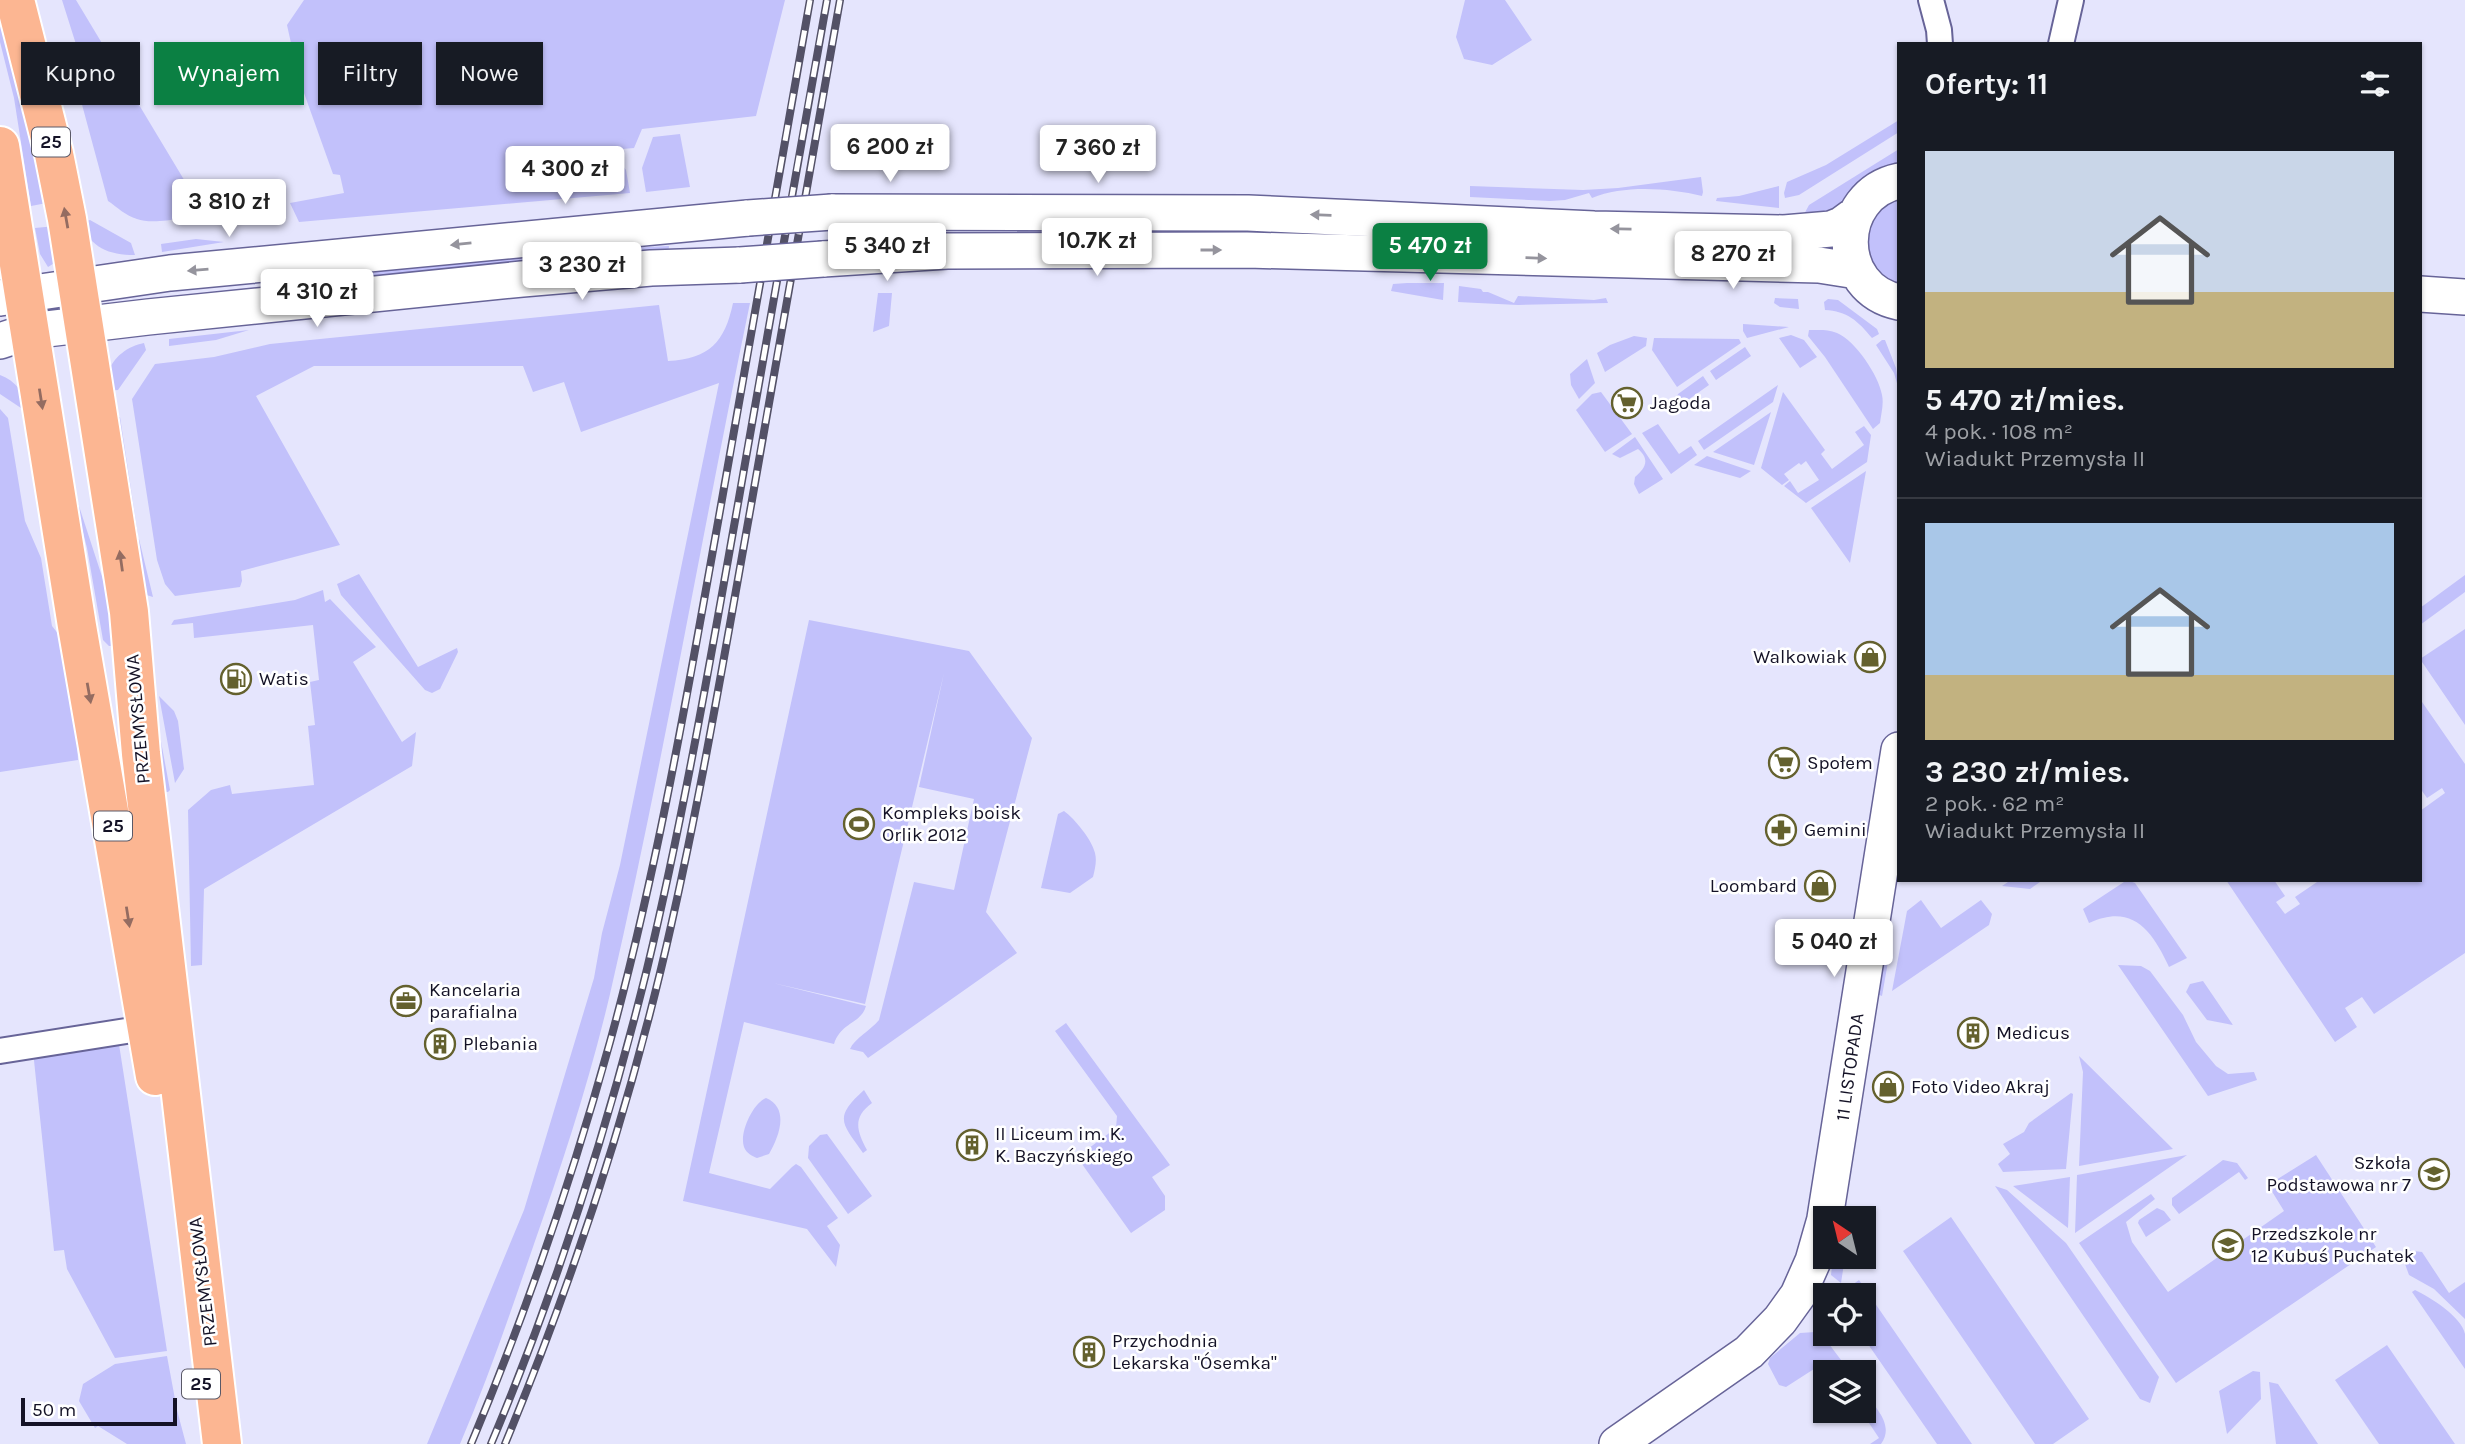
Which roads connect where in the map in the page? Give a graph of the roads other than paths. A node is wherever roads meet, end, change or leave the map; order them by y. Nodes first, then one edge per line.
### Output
1 (15, 0) edge
2 (1931, 0) edge
3 (2071, 0) edge
4 (1940, 42) edge
5 (2061, 42) edge
6 (0, 146) edge
7 (1897, 181) edge
8 (1856, 214) junction
9 (1857, 271) junction
10 (77, 285) junction
11 (2422, 294) edge
12 (12, 296) edge
13 (2465, 297) edge
14 (1897, 304) edge
15 (84, 324) junction
16 (15, 336) edge
17 (1897, 763) edge
18 (160, 1025) junction
19 (0, 1051) edge
20 (1827, 1206) edge
21 (1813, 1256) edge
22 (215, 1444) edge
23 (222, 1444) edge
24 (1617, 1444) edge

10 -> 1 main road, PRZEMYSŁOWA / 25
2 - 4 street
3 - 5 street
6 - 12 main road, PRZEMYSŁOWA / 25
7 - 8 main road
8 - 9 main road
8 -> 10 main road, bridge
9 - 14 main road
15 -> 9 main road, bridge
10 - 12 main road
10 - 15 main road, PRZEMYSŁOWA / 25
11 - 13 main road
12 - 16 main road, PRZEMYSŁOWA / 25
15 - 16 main road
18 -> 15 main road, PRZEMYSŁOWA / 25
16 -> 18 main road, PRZEMYSŁOWA / 25
17 - 20 main road, 11 LISTOPADA
18 - 19 street
18 - 22 main road, PRZEMYSŁOWA / 25
18 - 23 main road, PRZEMYSŁOWA / 25
21 - 24 main road, 11 LISTOPADA

